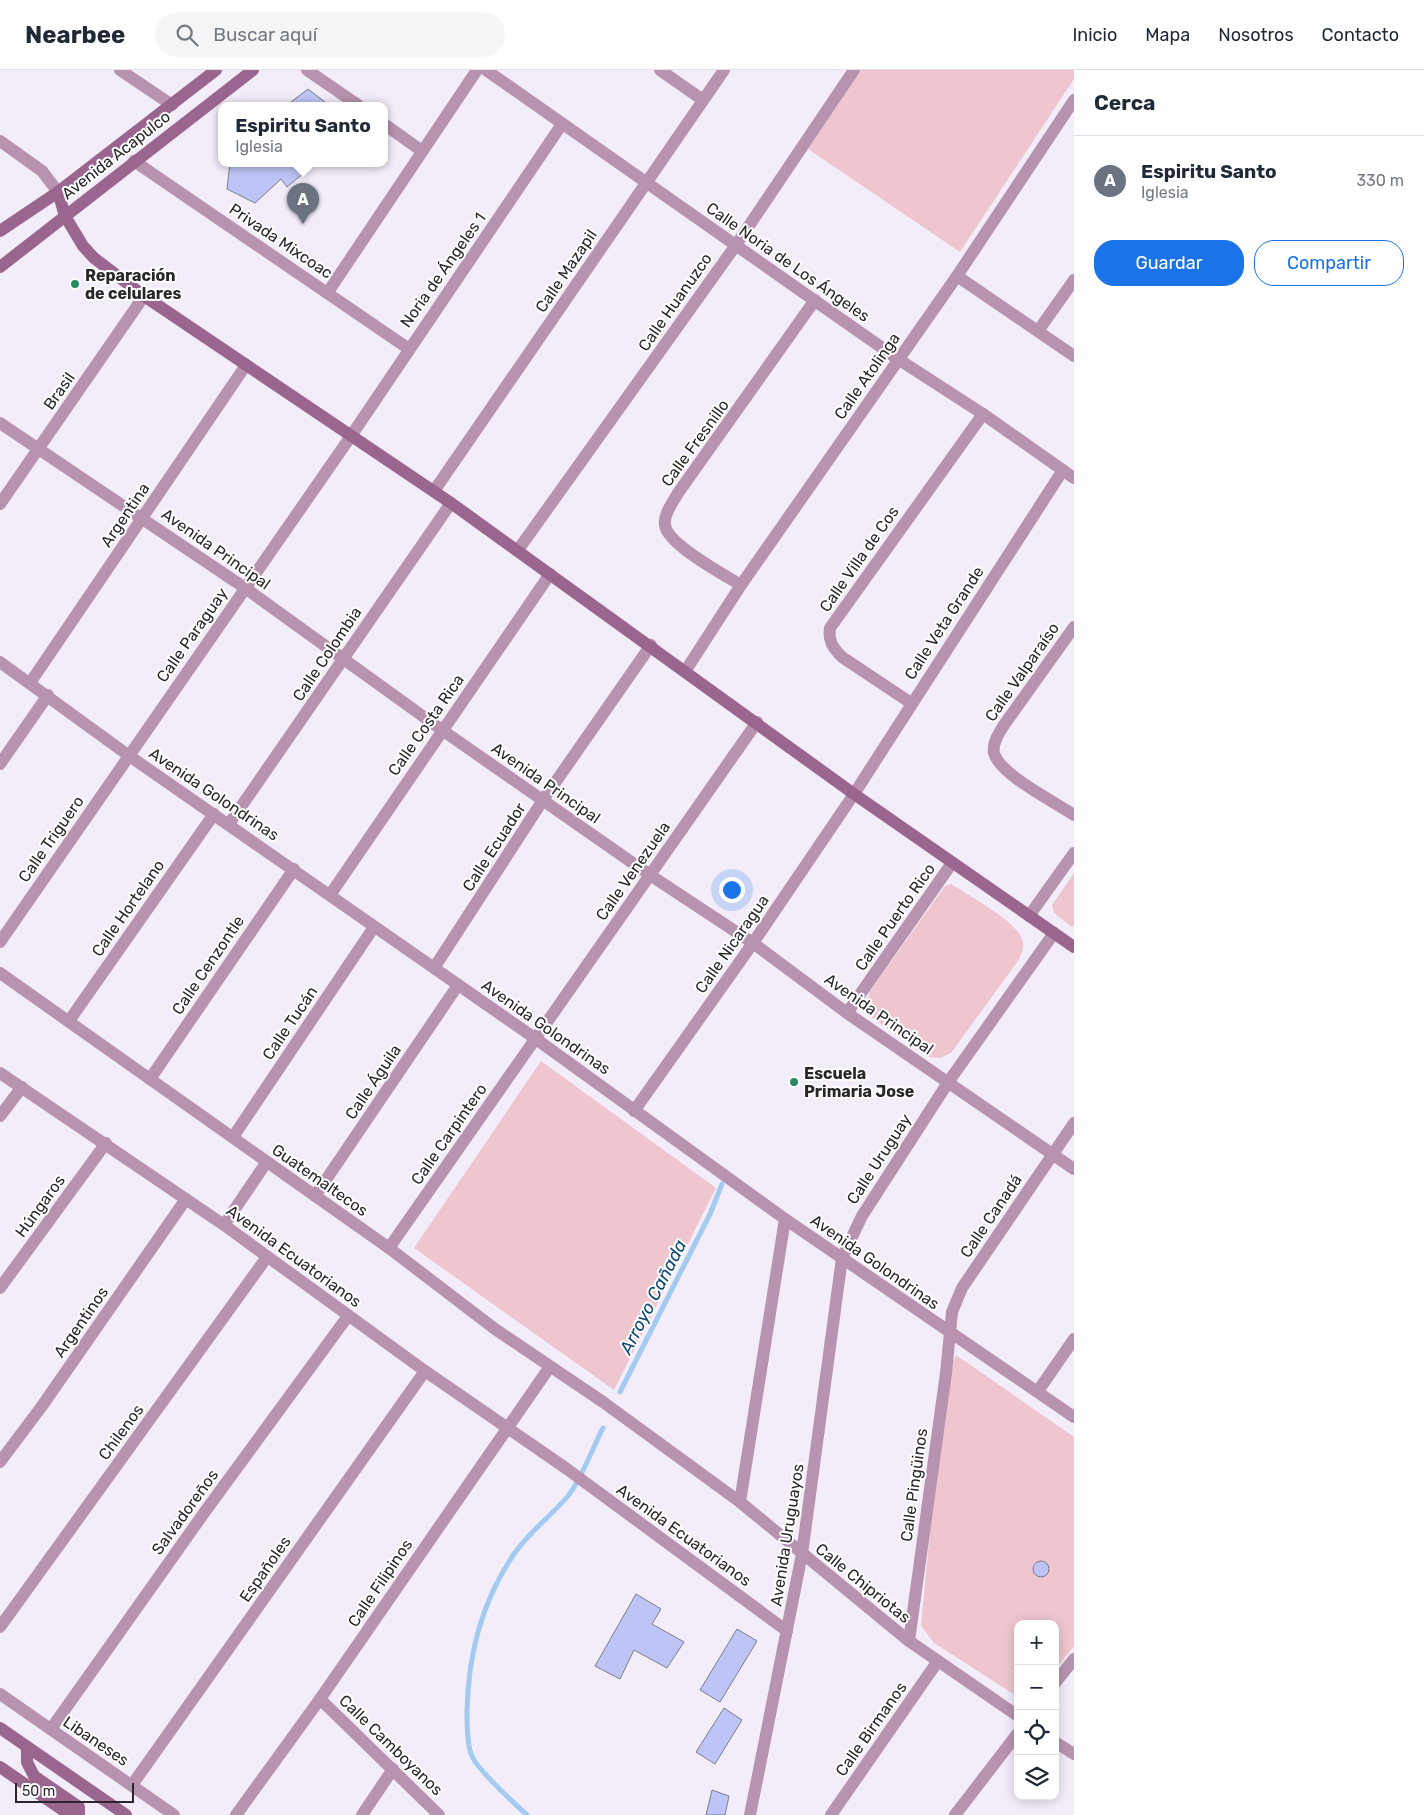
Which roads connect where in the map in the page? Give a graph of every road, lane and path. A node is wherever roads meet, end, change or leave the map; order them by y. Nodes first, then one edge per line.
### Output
1 (120, 70) edge
2 (216, 70) edge
3 (253, 70) edge
4 (306, 70) edge
5 (477, 70) edge
6 (486, 70) edge
7 (660, 70) edge
8 (724, 70) edge
9 (854, 70) edge
10 (703, 100) junction
11 (1074, 100) edge
12 (354, 102) edge
13 (172, 105) junction
14 (562, 124) junction
15 (388, 127) edge
16 (0, 141) edge
17 (422, 151) junction
18 (134, 161) junction
19 (646, 183) junction
20 (58, 192) junction
21 (65, 216) junction
22 (0, 231) edge
23 (736, 245) junction
24 (0, 267) edge
25 (957, 276) junction
26 (1074, 280) edge
27 (328, 292) junction
28 (144, 296) junction
29 (815, 300) junction
30 (1038, 332) junction
31 (409, 349) junction
32 (1074, 356) edge
33 (898, 359) junction
34 (246, 365) junction
35 (983, 414) junction
36 (0, 423) edge
37 (351, 436) junction
38 (38, 449) junction
39 (1063, 470) junction
40 (1074, 478) edge
41 (434, 491) junction
42 (451, 503) junction
43 (0, 504) edge
44 (144, 518) junction
45 (518, 550) junction
46 (550, 574) junction
47 (741, 585) junction
48 (245, 588) junction
49 (1074, 627) edge
50 (651, 645) junction
51 (341, 660) junction
52 (0, 662) edge
53 (686, 670) junction
54 (30, 683) junction
55 (48, 695) junction
56 (911, 703) junction
57 (757, 722) junction
58 (442, 730) junction
59 (128, 755) junction
60 (0, 764) edge
61 (854, 794) junction
62 (543, 800) junction
63 (214, 814) junction
64 (1074, 815) edge
65 (230, 824) junction
66 (1074, 853) edge
67 (952, 863) junction
68 (294, 869) junction
69 (650, 875) junction
70 (330, 895) junction
71 (1028, 916) junction
72 (374, 928) junction
73 (1054, 933) junction
74 (0, 942) edge
75 (753, 943) junction
76 (1074, 947) edge
77 (434, 968) junction
78 (0, 973) edge
79 (458, 985) junction
80 (847, 1013) junction
81 (69, 1021) junction
82 (536, 1039) junction
83 (0, 1073) edge
84 (150, 1079) junction
85 (948, 1082) junction
86 (22, 1087) junction
87 (634, 1111) junction
88 (0, 1116) edge
89 (1074, 1123) edge
90 (233, 1137) junction
91 (106, 1143) junction
92 (1053, 1154) junction
93 (266, 1163) junction
94 (1074, 1169) edge
95 (315, 1196) junction
96 (186, 1199) junction
97 (785, 1219) junction
98 (224, 1225) junction
99 (389, 1248) junction
100 (267, 1257) junction
101 (842, 1258) junction
102 (0, 1288) edge
103 (348, 1316) junction
104 (949, 1333) junction
105 (1074, 1339) edge
106 (549, 1368) junction
107 (425, 1371) junction
108 (1038, 1390) junction
109 (620, 1415) joint
110 (1074, 1417) edge
111 (507, 1427) junction
112 (0, 1462) edge
113 (740, 1502) junction
114 (802, 1554) junction
115 (0, 1627) edge
116 (787, 1631) junction
117 (909, 1641) junction
118 (1074, 1658) edge
119 (938, 1661) junction
120 (1059, 1679) edge
121 (0, 1694) edge
122 (320, 1699) junction
123 (1014, 1713) edge
124 (0, 1728) edge
125 (51, 1730) junction
126 (1014, 1738) edge
127 (1059, 1745) edge
128 (27, 1747) junction
129 (1074, 1754) edge
130 (0, 1767) edge
131 (393, 1769) junction
132 (132, 1785) junction
133 (70, 1815) edge
134 (79, 1815) edge
135 (126, 1815) edge
136 (174, 1815) edge
137 (236, 1815) edge
138 (362, 1815) edge
139 (439, 1815) edge
140 (750, 1815) edge
141 (831, 1815) edge
142 (955, 1815) edge

1 - 13 street
2 - 13 main road, Avenida Acapulco
3 - 18 main road, Avenida Acapulco
4 - 12 street
5 - 17 street
6 - 14 street, Calle Noria de Los Ángeles
7 - 10 street
8 - 10 street, Calle Mazapil
9 - 23 street, Calle Huanuzco
10 - 19 street, Calle Mazapil
11 - 25 street, Calle Atolinga
13 - 20 main road, Avenida Acapulco
14 - 19 street, Calle Noria de Los Ángeles
14 - 31 street, Noria de Ángeles 1
15 - 17 street
16 - 20 street
17 - 27 street
18 - 21 main road, Avenida Acapulco
18 - 27 street, Privada Mixcoac
19 - 23 street, Calle Noria de Los Ángeles
19 - 41 street, Calle Mazapil
20 - 21 main road
20 - 22 main road, Avenida Acapulco
21 - 24 main road, Avenida Acapulco
21 - 28 main road
23 - 29 street, Calle Noria de Los Ángeles
23 - 45 street, Calle Huanuzco
25 - 30 street
25 - 33 street, Calle Atolinga
26 - 30 street
27 - 31 street, Privada Mixcoac
28 - 34 main road
28 - 38 street, Brasil
29 - 33 street, Calle Noria de Los Ángeles
29 - 47 street, Calle Fresnillo
30 - 32 street
31 - 37 street, Noria de Ángeles 1
33 - 35 street, Calle Noria de Los Ángeles
33 - 47 street, Calle Atolinga
34 - 37 main road
34 - 44 street, Argentina
35 - 39 street, Calle Noria de Los Ángeles
35 - 56 street, Calle Villa de Cos
36 - 38 street, Avenida Principal
37 - 41 main road
37 - 48 street, Calle Paraguay
38 - 43 street, Brasil
38 - 44 street, Avenida Principal
39 - 40 street, Calle Noria de Los Ángeles
39 - 56 street, Calle Veta Grande
41 - 42 main road
42 - 45 main road
42 - 51 street, Calle Colombia
44 - 48 street, Avenida Principal
44 - 54 street, Argentina
45 - 46 main road
46 - 50 main road
46 - 58 street, Calle Costa Rica
47 - 53 street, Calle Atolinga
48 - 51 street, Avenida Principal
48 - 59 street, Calle Paraguay
49 - 64 street, Calle Valparaíso
50 - 53 main road
50 - 62 street, Calle Ecuador
51 - 58 street, Avenida Principal
51 - 65 street, Calle Colombia
52 - 54 street, Avenida Golondrinas
53 - 57 main road
54 - 55 street, Avenida Golondrinas
55 - 59 street, Avenida Golondrinas
55 - 60 street
56 - 61 street, Calle Veta Grande
57 - 61 main road
57 - 69 street, Calle Venezuela
58 - 62 street, Avenida Principal
58 - 70 street, Calle Costa Rica
59 - 63 street, Avenida Golondrinas
59 - 74 street, Calle Triguero
61 - 67 main road
61 - 75 street, Calle Nicaragua
62 - 69 street, Avenida Principal
62 - 77 street, Calle Ecuador
63 - 65 street, Avenida Golondrinas
63 - 81 street, Calle Hortelano
65 - 68 street, Avenida Golondrinas
66 - 71 street
67 - 71 main road
67 - 80 street, Calle Puerto Rico
68 - 70 street, Avenida Golondrinas
68 - 84 street, Calle Cenzontle
69 - 75 street, Avenida Principal
69 - 82 street, Calle Venezuela
70 - 72 street, Avenida Golondrinas
71 - 73 main road
72 - 77 street, Avenida Golondrinas
72 - 90 street, Calle Tucán
73 - 76 main road
73 - 85 street, Calle Uruguay
75 - 80 street, Avenida Principal
75 - 87 street, Calle Nicaragua
77 - 79 street, Avenida Golondrinas
78 - 81 street, Guatemaltecos
79 - 82 street, Avenida Golondrinas
79 - 95 street, Calle Águila
80 - 85 street, Avenida Principal
81 - 84 street, Guatemaltecos
82 - 87 street, Avenida Golondrinas
82 - 99 street, Calle Carpintero
83 - 86 street, Avenida Ecuatorianos
84 - 90 street, Guatemaltecos
85 - 92 street, Avenida Principal
85 - 101 street, Calle Uruguay
86 - 88 street
86 - 91 street, Avenida Ecuatorianos
87 - 97 street, Avenida Golondrinas
89 - 92 street, Calle Canadá
90 - 93 street, Guatemaltecos
91 - 96 street, Avenida Ecuatorianos
91 - 102 street, Húngaros
92 - 94 street, Avenida Principal
92 - 104 street, Calle Canadá
93 - 95 street, Guatemaltecos
93 - 98 street
95 - 99 street, Guatemaltecos
96 - 98 street, Avenida Ecuatorianos
96 - 112 street, Argentinos
97 - 101 street, Avenida Golondrinas
97 - 113 street
98 - 100 street, Avenida Ecuatorianos
99 - 106 street, Guatemaltecos
100 - 103 street, Avenida Ecuatorianos
100 - 115 street, Chilenos
101 - 104 street, Avenida Golondrinas
101 - 114 street, Avenida Uruguayos
103 - 107 street, Avenida Ecuatorianos
103 - 125 street, Salvadoreños
104 - 108 street, Avenida Golondrinas
104 - 117 street, Calle Pingüinos
105 - 108 street
106 - 109 street, Guatemaltecos
106 - 111 street, Calle Filipinos
107 - 111 street, Avenida Ecuatorianos
107 - 132 street, Españoles
108 - 110 street, Avenida Golondrinas
109 - 113 street, Calle Chipriotas
111 - 116 street, Avenida Ecuatorianos
111 - 122 street, Calle Filipinos
113 - 114 street, Calle Chipriotas
114 - 116 street, Avenida Uruguayos
114 - 117 street, Calle Chipriotas
116 - 140 street, Avenida Uruguayos
117 - 119 street, Calle Chipriotas
118 - 120 street
119 - 123 street, Calle Chipriotas
119 - 141 street, Calle Birmanos
121 - 125 street, Libaneses
122 - 131 street, Calle Camboyanos
122 - 137 street, Calle Filipinos
124 - 128 main road
125 - 132 street, Libaneses
126 - 142 street
127 - 129 street
128 - 134 main road
128 - 135 main road
130 - 133 main road
131 - 138 street
131 - 139 street, Calle Camboyanos
132 - 136 street, Libaneses

